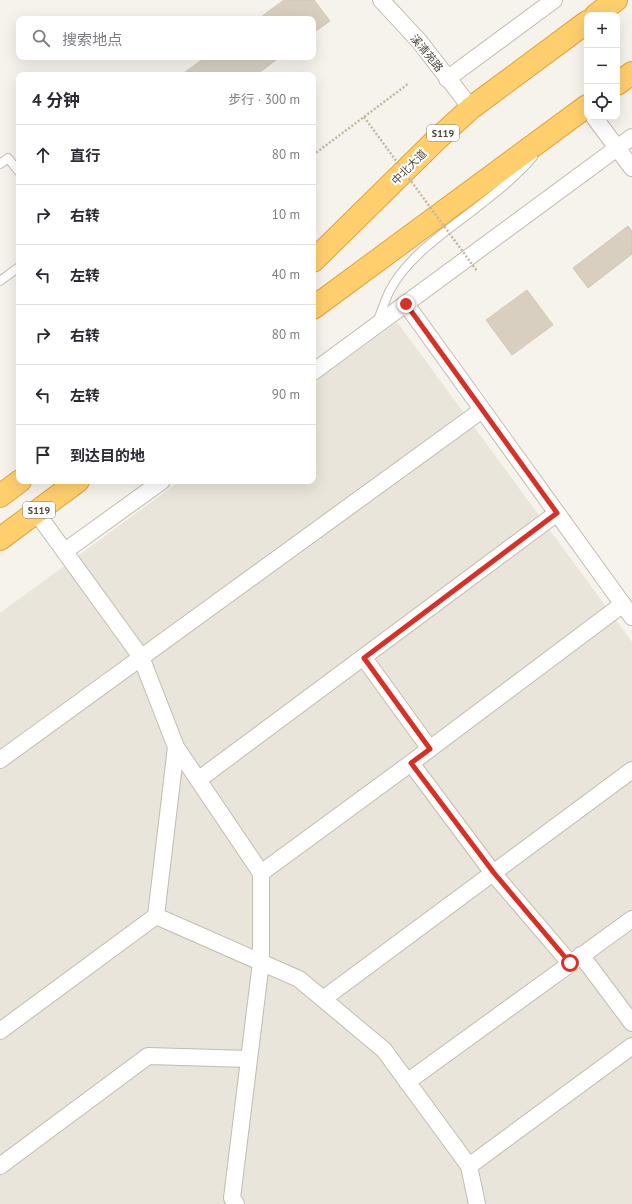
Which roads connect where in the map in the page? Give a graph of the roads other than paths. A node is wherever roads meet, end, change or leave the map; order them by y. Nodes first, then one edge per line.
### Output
1 (381, 0) edge
2 (554, 0) edge
3 (616, 0) edge
4 (600, 12) edge
5 (584, 24) edge
6 (632, 73) edge
7 (448, 79) junction
8 (620, 82) edge
9 (471, 108) junction
10 (584, 112) edge
11 (596, 120) edge
12 (555, 130) junction
13 (632, 137) edge
14 (617, 148) junction
15 (0, 164) edge
16 (16, 168) edge
17 (632, 168) edge
18 (316, 258) edge
19 (16, 269) edge
20 (0, 281) edge
21 (406, 304) junction
22 (316, 306) edge
23 (376, 326) junction
24 (316, 370) edge
25 (482, 410) junction
26 (16, 484) edge
27 (74, 484) edge
28 (158, 484) edge
29 (0, 496) edge
30 (36, 512) junction
31 (557, 513) junction
32 (0, 539) edge
33 (65, 551) junction
34 (627, 610) edge
35 (142, 657) junction
36 (364, 658) junction
37 (176, 747) junction
38 (430, 749) junction
39 (0, 760) edge
40 (411, 763) junction
41 (632, 770) edge
42 (198, 780) junction
43 (261, 873) junction
44 (494, 873) junction
45 (156, 916) junction
46 (632, 919) edge
47 (576, 959) junction
48 (260, 962) junction
49 (323, 999) junction
50 (632, 1024) edge
51 (0, 1032) edge
52 (632, 1046) edge
53 (249, 1059) junction
54 (407, 1082) junction
55 (0, 1166) edge
56 (469, 1166) junction
57 (236, 1204) edge
58 (477, 1204) edge

1 - 7 street, 溪清苑路
2 - 7 street
3 - 4 highway
5 - 9 highway, 中北大道 / S119
6 - 8 highway
7 - 9 street, 溪清苑路
9 - 18 highway, 中北大道 / S119
10 - 12 highway
11 - 14 street
12 - 22 highway
12 - 23 lane
13 - 14 street
14 - 17 street
14 - 21 street
15 - 16 lane
19 - 20 lane
21 - 23 street
21 - 25 street
23 - 24 street
25 - 31 street
25 - 35 street
26 - 29 highway
27 - 30 highway, S119
28 - 33 street
30 - 32 highway, S119
30 - 33 street
31 - 34 street
31 - 36 street
33 - 35 street
34 - 38 street
35 - 37 street
35 - 39 street
36 - 38 street
36 - 42 street
37 - 42 street
37 - 45 street
38 - 40 street
40 - 43 street
40 - 44 street
41 - 44 street
42 - 43 street
43 - 48 street
44 - 47 street
44 - 49 street
45 - 48 street
45 - 51 street
46 - 47 street
47 - 50 street
47 - 54 street
48 - 49 street
48 - 53 street
49 - 54 street
52 - 56 street
53 - 55 street
53 - 57 street
54 - 56 street
56 - 58 street

